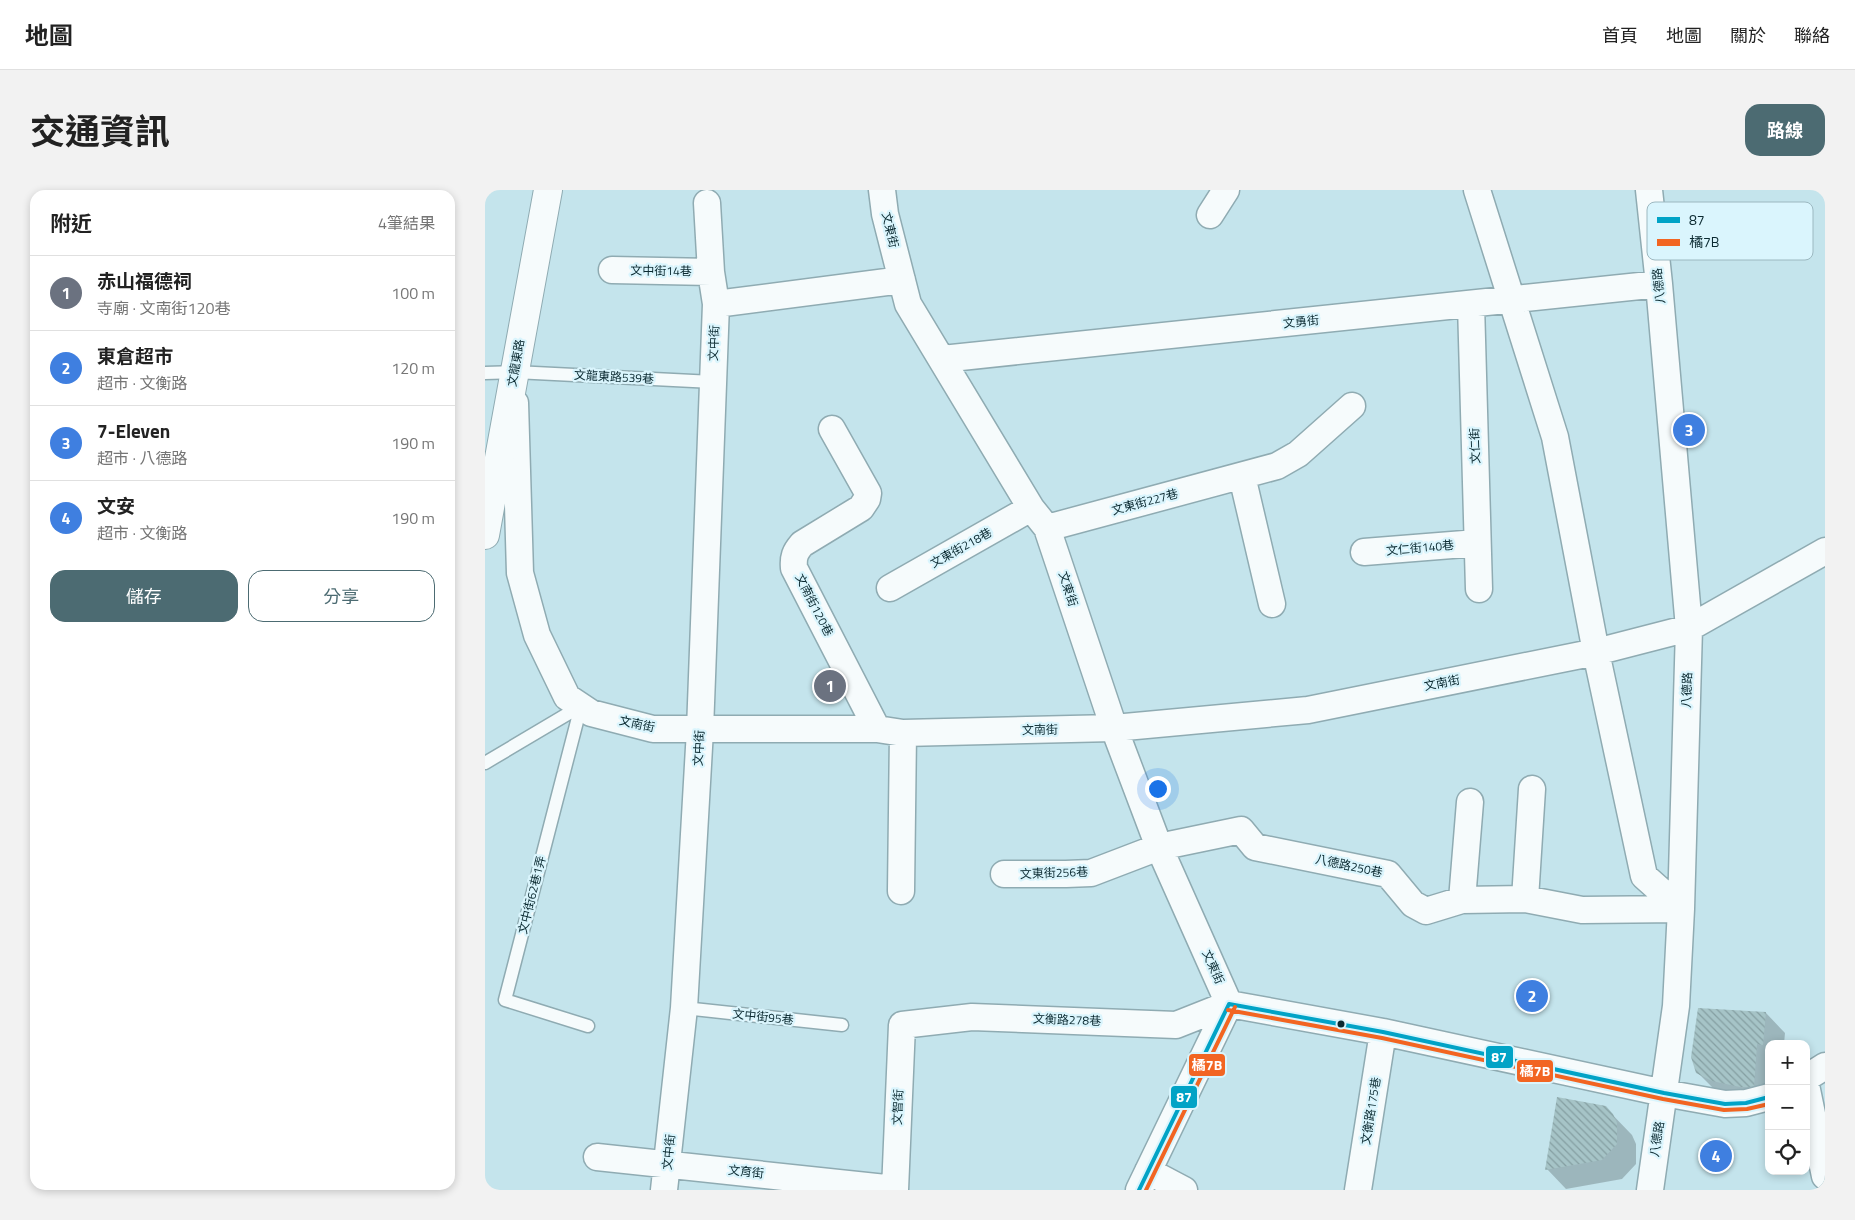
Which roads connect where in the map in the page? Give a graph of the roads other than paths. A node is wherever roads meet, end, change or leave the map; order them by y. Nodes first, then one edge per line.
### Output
1 (548, 190) edge
2 (882, 190) edge
3 (1226, 190) edge
4 (1477, 190) edge
5 (707, 203) dead end
6 (1210, 215) dead end
7 (1656, 260) edge
8 (612, 270) dead end
9 (711, 272) junction
10 (902, 280) junction
11 (1659, 284) junction
12 (1511, 300) junction
13 (716, 304) junction
14 (1471, 304) junction
15 (942, 359) junction
16 (515, 372) junction
17 (485, 374) edge
18 (713, 382) junction
19 (1352, 406) dead end
20 (832, 429) dead end
21 (1243, 476) junction
22 (1031, 508) junction
23 (1047, 528) junction
24 (485, 535) edge
25 (1477, 543) junction
26 (1825, 551) edge
27 (1364, 552) dead end
28 (890, 588) dead end
29 (1479, 589) dead end
30 (1272, 604) dead end
31 (1689, 628) junction
32 (1596, 652) junction
33 (581, 706) junction
34 (1114, 728) junction
35 (877, 729) junction
36 (700, 730) junction
37 (903, 733) junction
38 (485, 763) edge
39 (1532, 789) dead end
40 (1470, 802) dead end
41 (1159, 847) junction
42 (1005, 874) dead end
43 (901, 891) dead end
44 (1525, 899) junction
45 (1463, 900) junction
46 (1681, 909) junction
47 (1229, 1004) junction
48 (684, 1008) junction
49 (842, 1025) dead end
50 (901, 1025) joint
51 (588, 1026) dead end
52 (1383, 1032) junction
53 (1825, 1066) edge
54 (1810, 1075) edge
55 (1664, 1093) junction
56 (1765, 1097) edge
57 (1810, 1104) edge
58 (597, 1157) dead end
59 (667, 1164) junction
60 (1825, 1176) edge
61 (1144, 1180) edge
62 (763, 1182) edge
63 (895, 1189) edge
64 (664, 1190) edge
65 (1184, 1190) edge
66 (1358, 1190) edge
67 (1649, 1190) edge

1 - 16 street, 文龍東路
2 - 10 street, 文東街
3 - 6 street
4 - 12 street
5 - 9 street, 文中街
7 - 11 street, 八德路
8 - 9 street, 文中街14巷
9 - 13 street, 文中街
10 - 13 street
10 - 15 street, 文東街
11 - 12 street, 文勇街
11 - 31 street, 八德路
12 - 14 street, 文勇街
12 - 32 street
13 - 18 street, 文中街
14 - 15 street, 文勇街
14 - 25 street, 文仁街
15 - 22 street, 文東街
16 - 17 lane, 文龍東路539巷
16 - 18 lane, 文龍東路539巷
16 - 24 street, 文龍東路
16 - 33 street, 文南街
18 - 36 street, 文中街
19 - 21 street, 文東街227巷
20 - 35 street, 文南街120巷
21 - 23 street, 文東街227巷
21 - 30 street
22 - 23 street, 文東街
22 - 28 street, 文東街218巷
23 - 34 street, 文東街
25 - 27 street, 文仁街140巷
25 - 29 street, 文仁街
26 - 31 street, 文南街
31 - 32 street, 文南街
31 - 46 street, 八德路
32 - 34 street, 文南街
32 - 46 street
33 - 36 street, 文南街
33 - 38 lane
33 - 51 lane, 文中街62巷1弄
34 - 37 street, 文南街
34 - 41 street, 文東街
35 - 36 street, 文南街
35 - 37 street, 文南街
36 - 48 street, 文中街
37 - 43 street
39 - 44 street
40 - 45 street
41 - 42 street, 文東街256巷
41 - 45 street, 八德路250巷
41 - 47 street, 文東街
44 - 45 street, 八德路250巷
44 - 46 street, 八德路250巷
46 - 55 street, 八德路
47 - 50 street, 文衡路278巷
47 - 52 street
47 - 61 street
48 - 49 lane, 文中街95巷
48 - 59 street, 文中街
50 - 63 street, 文智街
52 - 55 street
52 - 66 street, 文衡路175巷
53 - 54 street
55 - 56 street
55 - 67 street, 八德路
57 - 60 street
58 - 59 street, 文育街
59 - 62 street, 文育街
59 - 64 street, 文中街
61 - 65 street
62 - 63 street, 文育街

